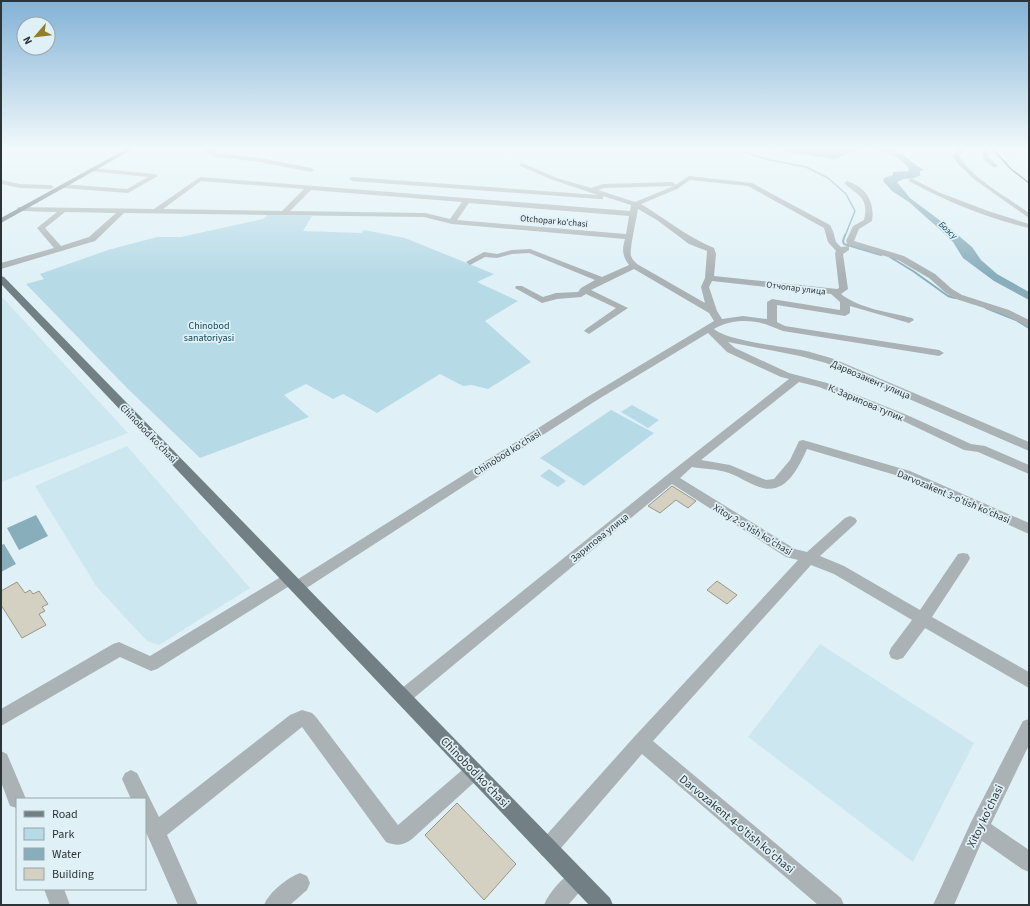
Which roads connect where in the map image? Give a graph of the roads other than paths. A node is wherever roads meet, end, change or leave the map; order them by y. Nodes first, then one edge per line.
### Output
1 (45, 190) edge
2 (56, 190) edge
3 (120, 190) edge
4 (131, 190) edge
5 (183, 190) edge
6 (308, 190) edge
7 (340, 190) edge
8 (504, 190) edge
9 (593, 190) edge
10 (669, 190) edge
11 (762, 190) edge
12 (856, 190) edge
13 (931, 190) edge
14 (993, 190) edge
15 (621, 199) junction
16 (467, 200) junction
17 (635, 204) junction
18 (21, 210) junction
19 (62, 211) junction
20 (121, 212) junction
21 (154, 212) junction
22 (284, 213) junction
23 (634, 214) junction
24 (1, 215) edge
25 (1029, 216) edge
26 (1, 221) edge
27 (452, 222) junction
28 (1029, 226) edge
29 (630, 237) junction
30 (60, 248) junction
31 (848, 248) junction
32 (470, 262) dead end
33 (1, 266) edge
34 (634, 266) junction
35 (709, 278) junction
36 (1, 280) edge
37 (602, 280) junction
38 (519, 288) dead end
39 (584, 290) junction
40 (835, 293) junction
41 (845, 301) junction
42 (712, 311) junction
43 (909, 320) dead end
44 (719, 322) junction
45 (772, 322) junction
46 (1029, 324) edge
47 (708, 328) junction
48 (589, 332) dead end
49 (939, 352) dead end
50 (797, 378) junction
51 (1029, 447) edge
52 (691, 463) junction
53 (1029, 470) edge
54 (670, 478) junction
55 (850, 521) dead end
56 (1029, 529) edge
57 (809, 558) junction
58 (964, 558) dead end
59 (293, 583) junction
60 (923, 618) junction
61 (897, 653) dead end
62 (1029, 681) edge
63 (403, 697) junction
64 (1, 718) edge
65 (1029, 727) edge
66 (641, 742) junction
67 (1, 760) edge
68 (474, 771) junction
69 (131, 779) dead end
70 (17, 798) edge
71 (140, 798) edge
72 (146, 810) edge
73 (979, 827) junction
74 (156, 831) junction
75 (548, 848) junction
76 (1029, 862) edge
77 (578, 879) junction
78 (300, 883) dead end
79 (54, 890) edge
80 (60, 905) edge
81 (188, 905) edge
82 (274, 905) edge
83 (554, 905) edge
84 (603, 905) edge
85 (834, 905) edge
86 (943, 905) edge

1 - 24 main road
2 - 18 main road
3 - 4 street
5 - 21 street
6 - 22 street
7 - 16 street
8 - 15 street
9 - 15 street
10 - 17 street, Отчопар улица
11 - 31 street, Отчопар улица
12 - 31 street
13 - 28 street
14 - 25 street
15 - 17 street
16 - 23 street
16 - 27 street
17 - 23 street
17 - 35 street
18 - 19 street, Otchopar ko'chasi
18 - 26 main road
19 - 20 street, Otchopar ko'chasi
19 - 30 street
20 - 21 street, Otchopar ko'chasi
20 - 30 street
21 - 22 street, Otchopar ko'chasi
22 - 27 street, Otchopar ko'chasi
23 - 29 street
27 - 29 street, Otchopar ko'chasi
29 - 34 street
30 - 33 street
31 - 40 street, Отчопар улица
31 - 46 street
32 - 37 street
34 - 37 street
34 - 42 street
35 - 40 street, Отчопар улица
35 - 42 street
36 - 59 main road, Chinobod ko'chasi
37 - 39 street
38 - 39 street
39 - 48 street
40 - 41 street
41 - 43 street
41 - 45 street
42 - 44 street
44 - 45 street, Chinobod ko'chasi
44 - 47 street, Chinobod ko'chasi
45 - 49 street, Chinobod ko'chasi
47 - 50 street, К. Зарипова тупик
47 - 51 street, Дарвозакент улица
47 - 59 street, Chinobod ko'chasi
50 - 52 street, Зарипова улица
50 - 53 street, К. Зарипова тупик
52 - 54 street, Зарипова улица
52 - 56 street, Darvozakent 3-o'tish ko'chasi
54 - 57 street, Xitoy 2-o'tish ko'chasi
54 - 63 street, Зарипова улица
55 - 57 street
57 - 60 street, Xitoy 2-o'tish ko'chasi
57 - 66 street
58 - 60 street
59 - 63 main road, Chinobod ko'chasi
59 - 64 street
60 - 61 street
60 - 62 street, Xitoy 2-o'tish ko'chasi
63 - 68 main road, Chinobod ko'chasi
65 - 73 street, Xitoy ko'chasi
66 - 75 street
66 - 85 street, Darvozakent 4-o'tish ko'chasi
67 - 70 street
68 - 74 street
68 - 75 main road, Chinobod ko'chasi
69 - 71 street
72 - 74 street
73 - 76 street
73 - 86 street, Xitoy ko'chasi
74 - 81 street
75 - 77 main road, Chinobod ko'chasi
77 - 83 street
77 - 84 main road, Chinobod ko'chasi
78 - 82 street
79 - 80 street

